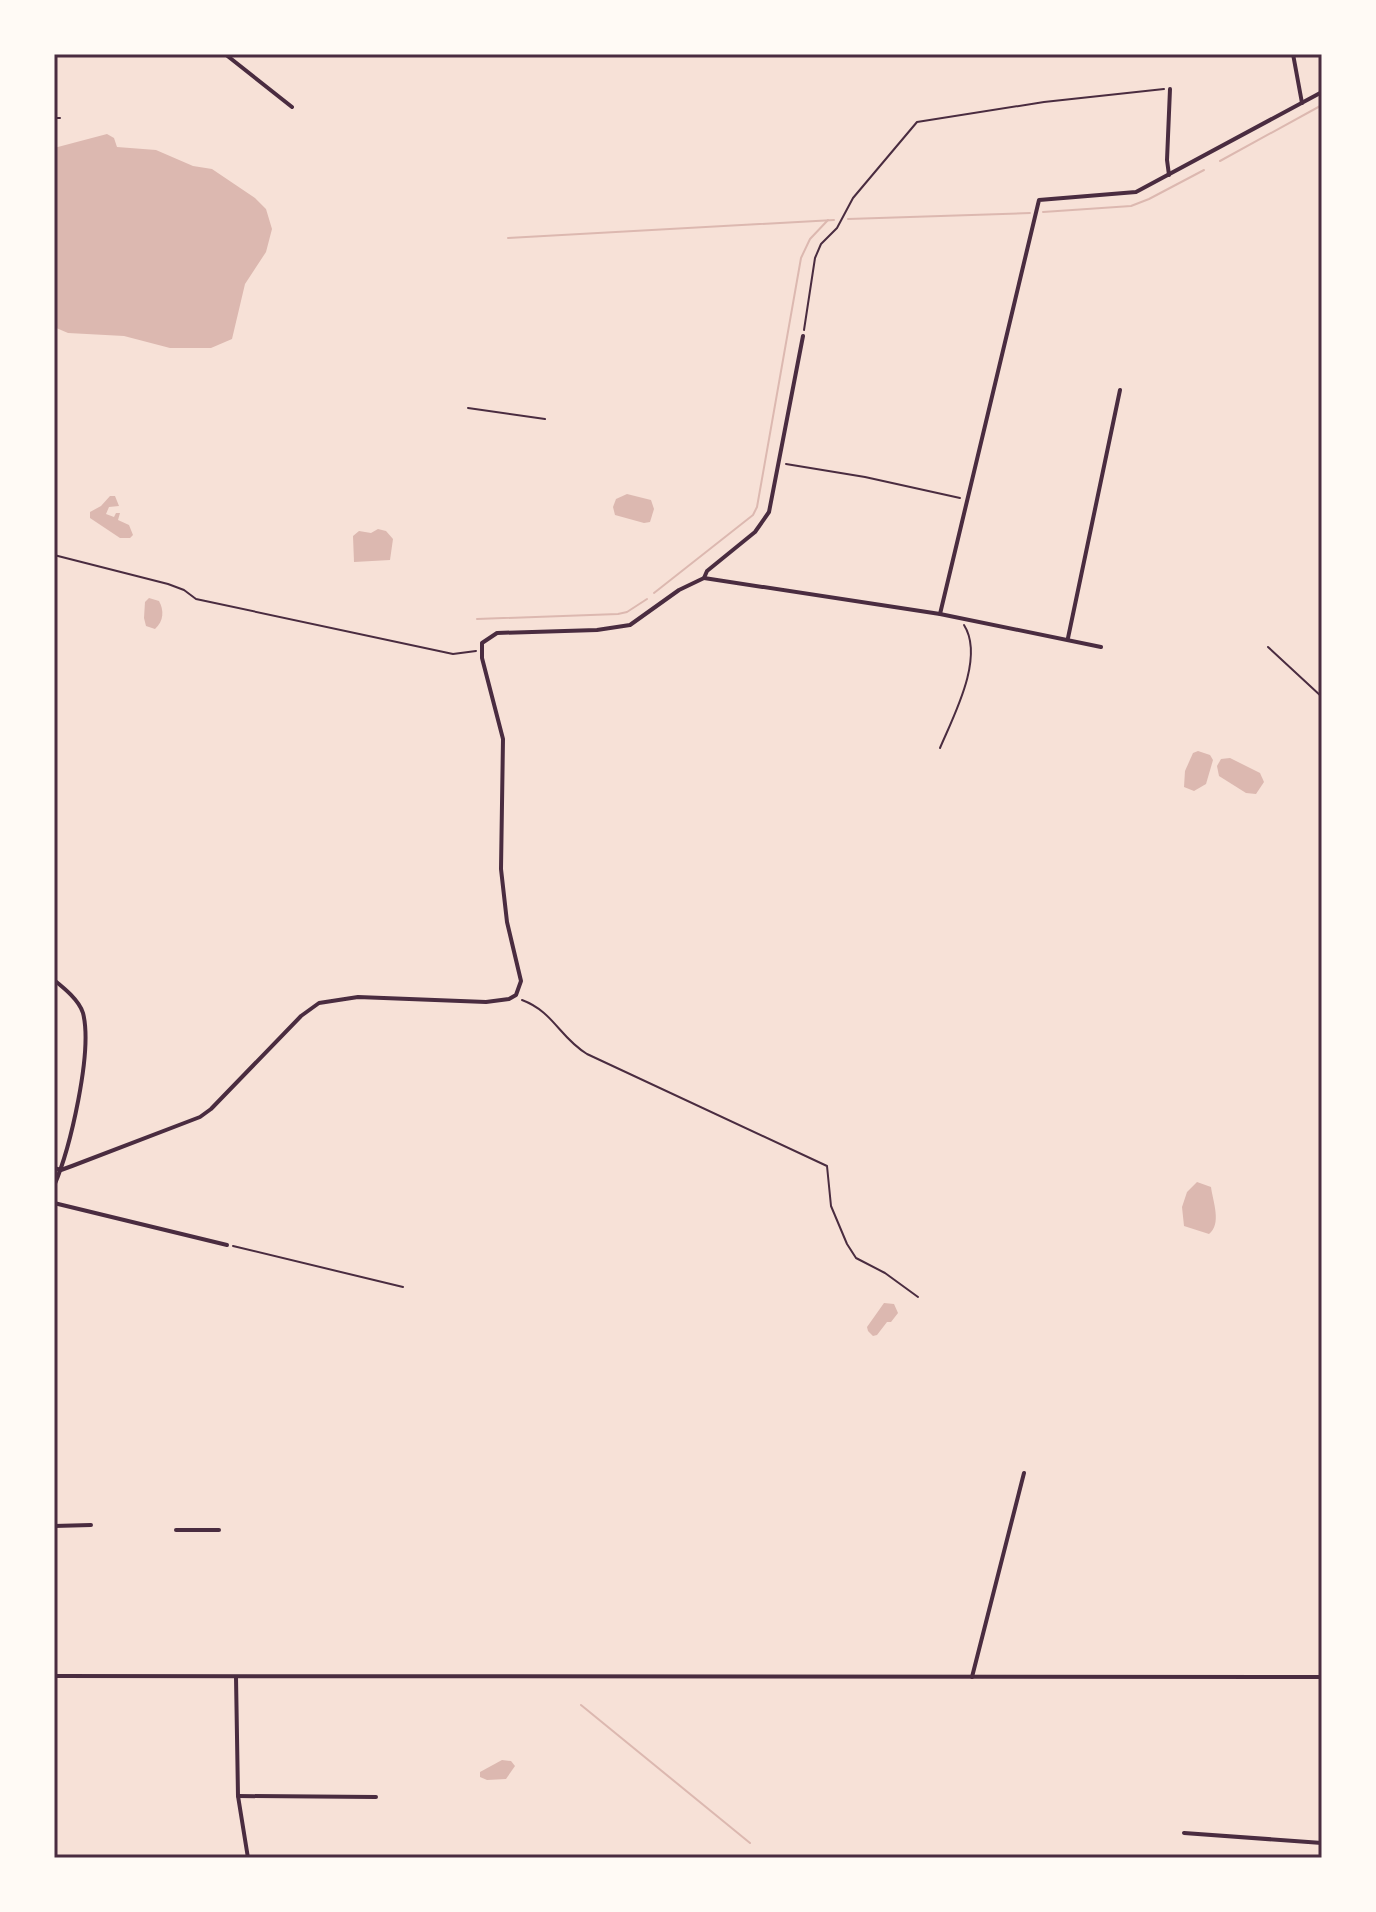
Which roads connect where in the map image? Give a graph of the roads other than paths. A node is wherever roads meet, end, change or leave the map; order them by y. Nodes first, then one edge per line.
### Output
1 (225, 54) edge
2 (1293, 54) edge
3 (1170, 89) road end
4 (1322, 92) edge
5 (1302, 103) junction
6 (292, 107) dead end
7 (1169, 175) junction
8 (803, 336) road end
9 (1120, 390) dead end
10 (704, 578) junction
11 (940, 614) junction
12 (1068, 638) junction
13 (1101, 647) dead end
14 (54, 980) edge
15 (54, 1168) edge
16 (61, 1170) junction
17 (54, 1186) edge
18 (54, 1203) edge
19 (227, 1245) road end
20 (1024, 1473) dead end
21 (91, 1525) dead end
22 (54, 1526) edge
23 (176, 1530) dead end
24 (219, 1530) dead end
25 (54, 1676) edge
26 (236, 1677) junction
27 (972, 1677) junction
28 (1322, 1677) edge
29 (238, 1796) junction
30 (376, 1797) dead end
31 (1184, 1833) dead end
32 (1322, 1843) edge
33 (248, 1858) edge

1 - 6 street
2 - 5 street
3 - 7 street
4 - 5 street
5 - 7 street
7 - 11 street
8 - 10 street
9 - 12 street
10 - 11 street
10 - 16 street
11 - 12 street
12 - 13 street
14 - 16 street
15 - 16 street
16 - 17 street
18 - 19 street
20 - 27 street
21 - 22 street
23 - 24 street
25 - 26 street
26 - 27 street
26 - 29 street
27 - 28 street
29 - 30 street
29 - 33 street
31 - 32 street

